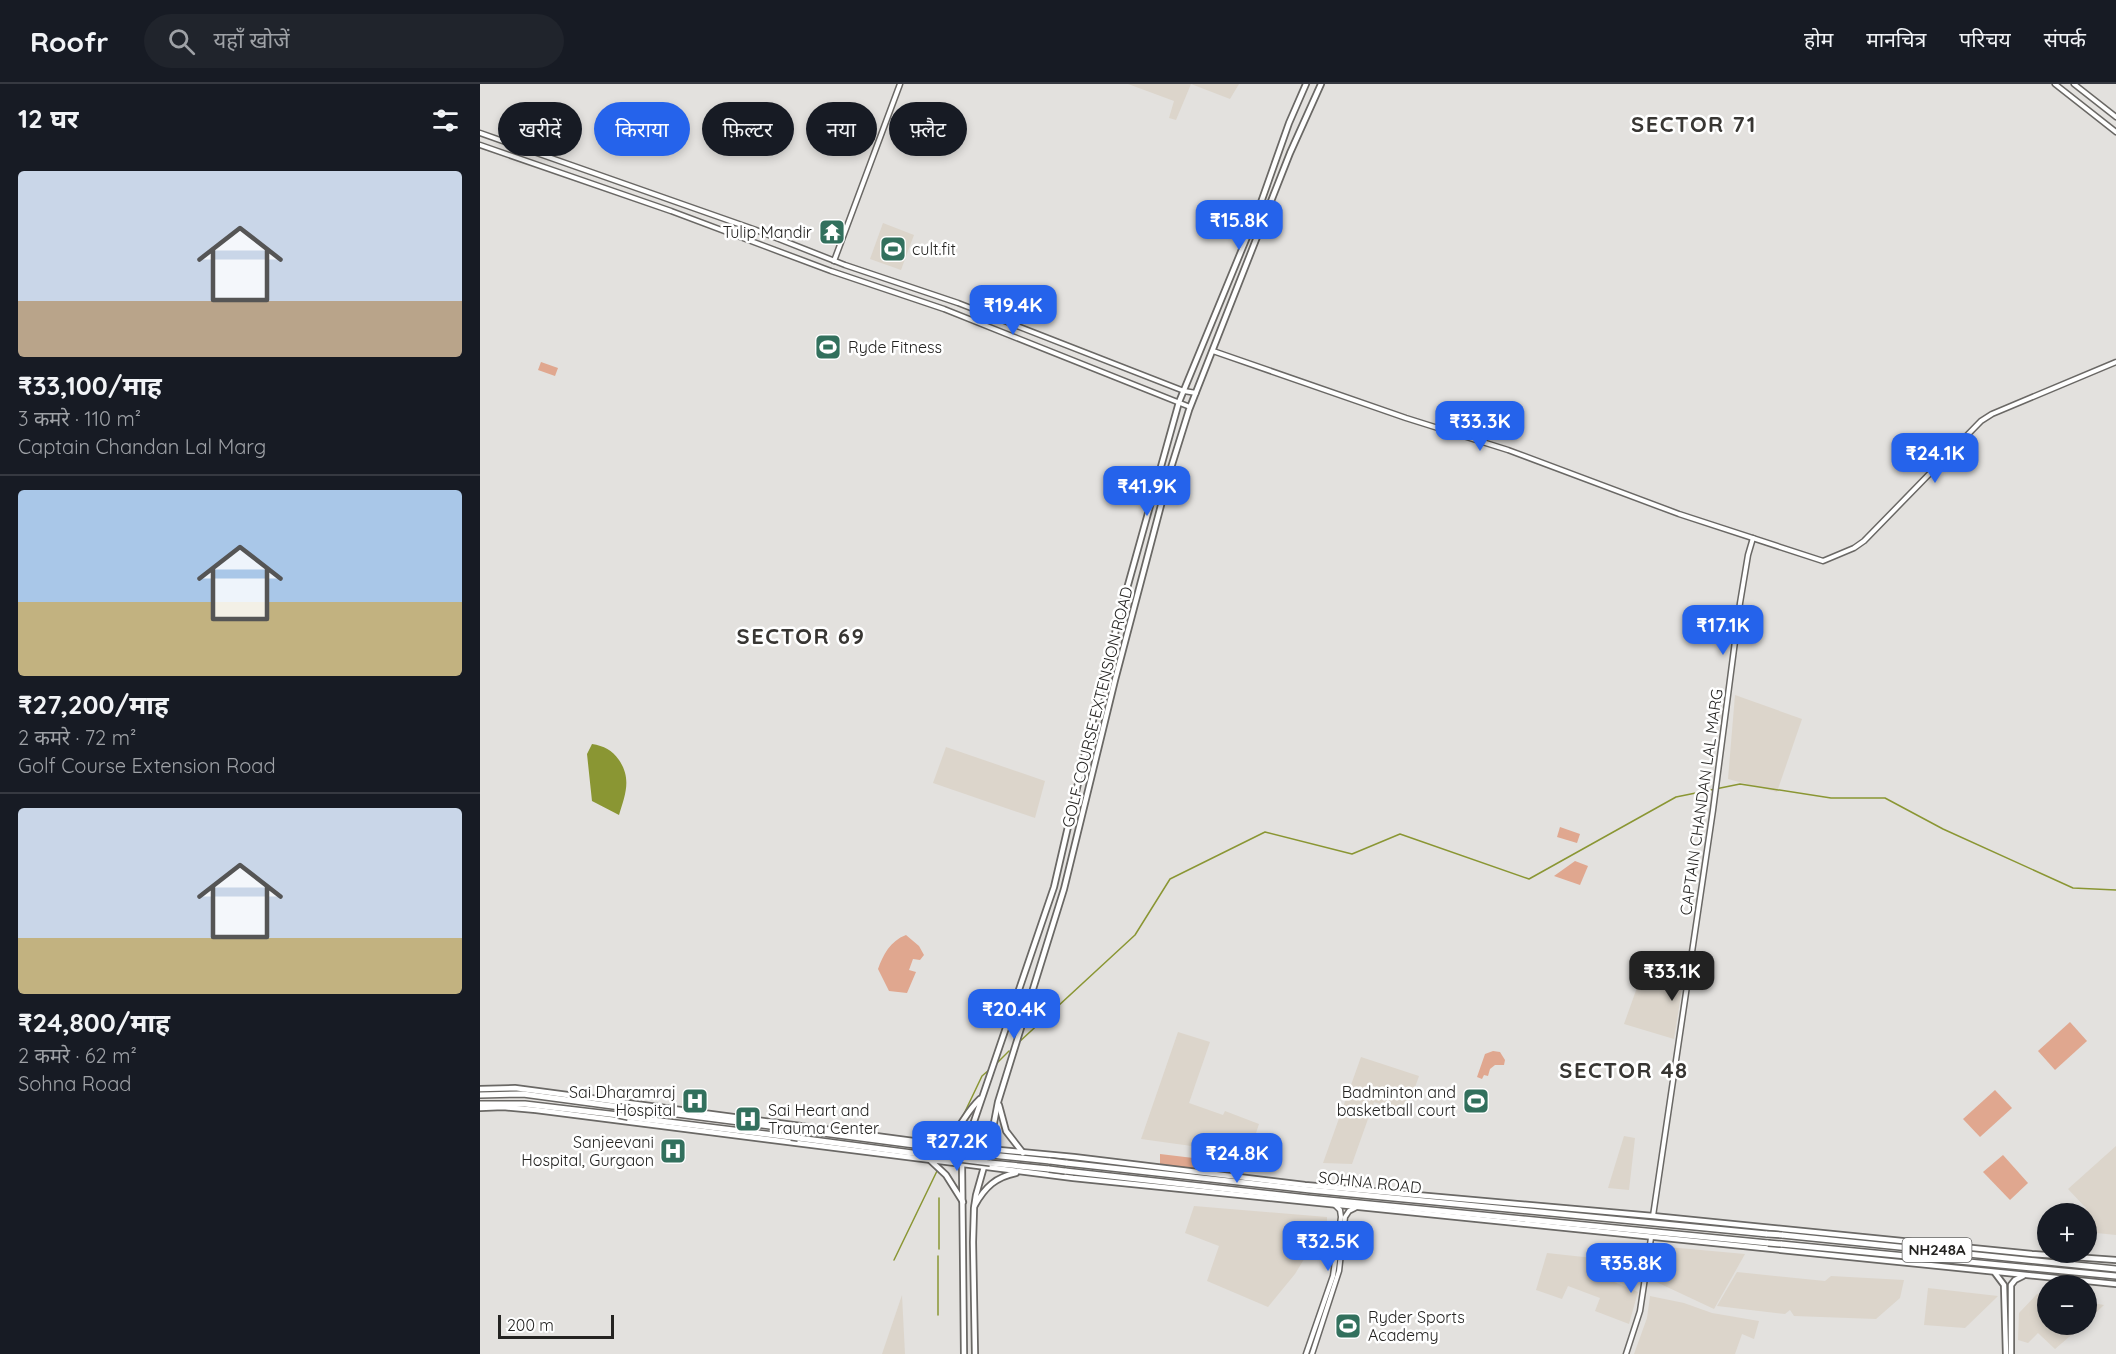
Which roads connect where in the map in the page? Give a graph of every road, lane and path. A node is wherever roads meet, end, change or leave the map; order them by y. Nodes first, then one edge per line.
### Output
1 (900, 84) edge
2 (1306, 84) edge
3 (1321, 84) edge
4 (2055, 84) edge
5 (2074, 84) edge
6 (2116, 117) edge
7 (2116, 132) edge
8 (480, 133) edge
9 (480, 145) edge
10 (826, 257) junction
11 (834, 261) junction
12 (845, 265) junction
13 (822, 267) junction
14 (841, 275) junction
15 (1213, 351) junction
16 (2116, 362) edge
17 (1184, 391) junction
18 (1196, 393) junction
19 (1179, 402) junction
20 (1190, 407) junction
21 (1753, 538) junction
22 (480, 1089) edge
23 (480, 1095) edge
24 (982, 1097) junction
25 (998, 1102) junction
26 (622, 1105) junction
27 (480, 1106) edge
28 (626, 1119) junction
29 (796, 1128) junction
30 (794, 1139) junction
31 (930, 1143) junction
32 (966, 1145) junction
33 (990, 1152) junction
34 (1023, 1153) junction
35 (1060, 1156) junction
36 (930, 1160) junction
37 (960, 1161) junction
38 (987, 1165) junction
39 (1022, 1171) junction
40 (1057, 1176) junction
41 (963, 1202) junction
42 (1335, 1205) junction
43 (974, 1208) junction
44 (1355, 1208) junction
45 (1653, 1216) junction
46 (1768, 1231) junction
47 (1780, 1232) junction
48 (1651, 1238) junction
49 (1768, 1246) junction
50 (1777, 1250) junction
51 (2116, 1260) edge
52 (2116, 1269) edge
53 (1994, 1272) junction
54 (2026, 1275) junction
55 (2116, 1276) edge
56 (2116, 1284) edge
57 (964, 1354) edge
58 (975, 1354) edge
59 (1306, 1354) edge
60 (1312, 1354) edge
61 (1626, 1354) edge
62 (2006, 1354) edge
63 (2011, 1354) edge

1 - 11 street
2 - 17 main road
3 - 15 main road, GOLF COURSE EXTENSION ROAD
4 - 7 street
5 - 6 street
8 - 10 street
9 - 13 street
10 - 11 street
10 - 13 street
11 - 12 street
12 - 14 street
12 - 17 street
13 - 14 street
14 - 19 street
15 - 18 main road, GOLF COURSE EXTENSION ROAD
15 - 21 street
16 - 21 street
17 - 18 street
17 - 19 main road
18 - 20 main road, GOLF COURSE EXTENSION ROAD
19 - 20 street
19 - 24 main road
20 - 25 main road, GOLF COURSE EXTENSION ROAD
21 - 45 street, CAPTAIN CHANDAN LAL MARG
22 - 26 main road
23 - 26 highway, SOHNA ROAD / NH248A
24 - 31 main road
24 - 32 main road
25 - 33 main road, GOLF COURSE EXTENSION ROAD
25 - 34 main road
26 - 28 main road
26 - 29 main road
26 - 29 highway, SOHNA ROAD / NH248A, bridge
27 - 28 main road
27 - 28 highway, SOHNA ROAD / NH248A, bridge
28 - 30 highway, SOHNA ROAD / NH248A
29 - 30 main road
29 - 31 main road
29 - 33 highway, SOHNA ROAD / NH248A, bridge
30 - 36 main road
30 - 37 highway, SOHNA ROAD / NH248A
31 - 32 main road
32 - 33 main road
32 - 37 main road
33 - 34 main road
33 - 38 main road, GOLF COURSE EXTENSION ROAD
33 - 46 highway, SOHNA ROAD / NH248A, bridge
34 - 35 main road
35 - 40 main road
35 - 45 main road
36 - 37 main road
36 - 41 main road
37 - 38 highway, SOHNA ROAD / NH248A, bridge
37 - 41 main road
38 - 39 main road
38 - 43 main road, GOLF COURSE EXTENSION ROAD
38 - 49 highway, SOHNA ROAD / NH248A, bridge
39 - 40 main road
39 - 43 main road
40 - 42 main road
41 - 57 main road
42 - 44 main road
42 - 59 street
43 - 58 main road, GOLF COURSE EXTENSION ROAD
44 - 48 main road
44 - 60 street
45 - 46 main road
46 - 47 highway, SOHNA ROAD / NH248A, bridge
46 - 49 main road
47 - 50 main road
47 - 51 main road
47 - 52 highway, SOHNA ROAD / NH248A
48 - 49 main road
48 - 61 street
49 - 50 main road
49 - 55 highway, SOHNA ROAD / NH248A, bridge
50 - 53 main road
53 - 54 main road
53 - 62 main road
54 - 56 main road
54 - 63 main road

